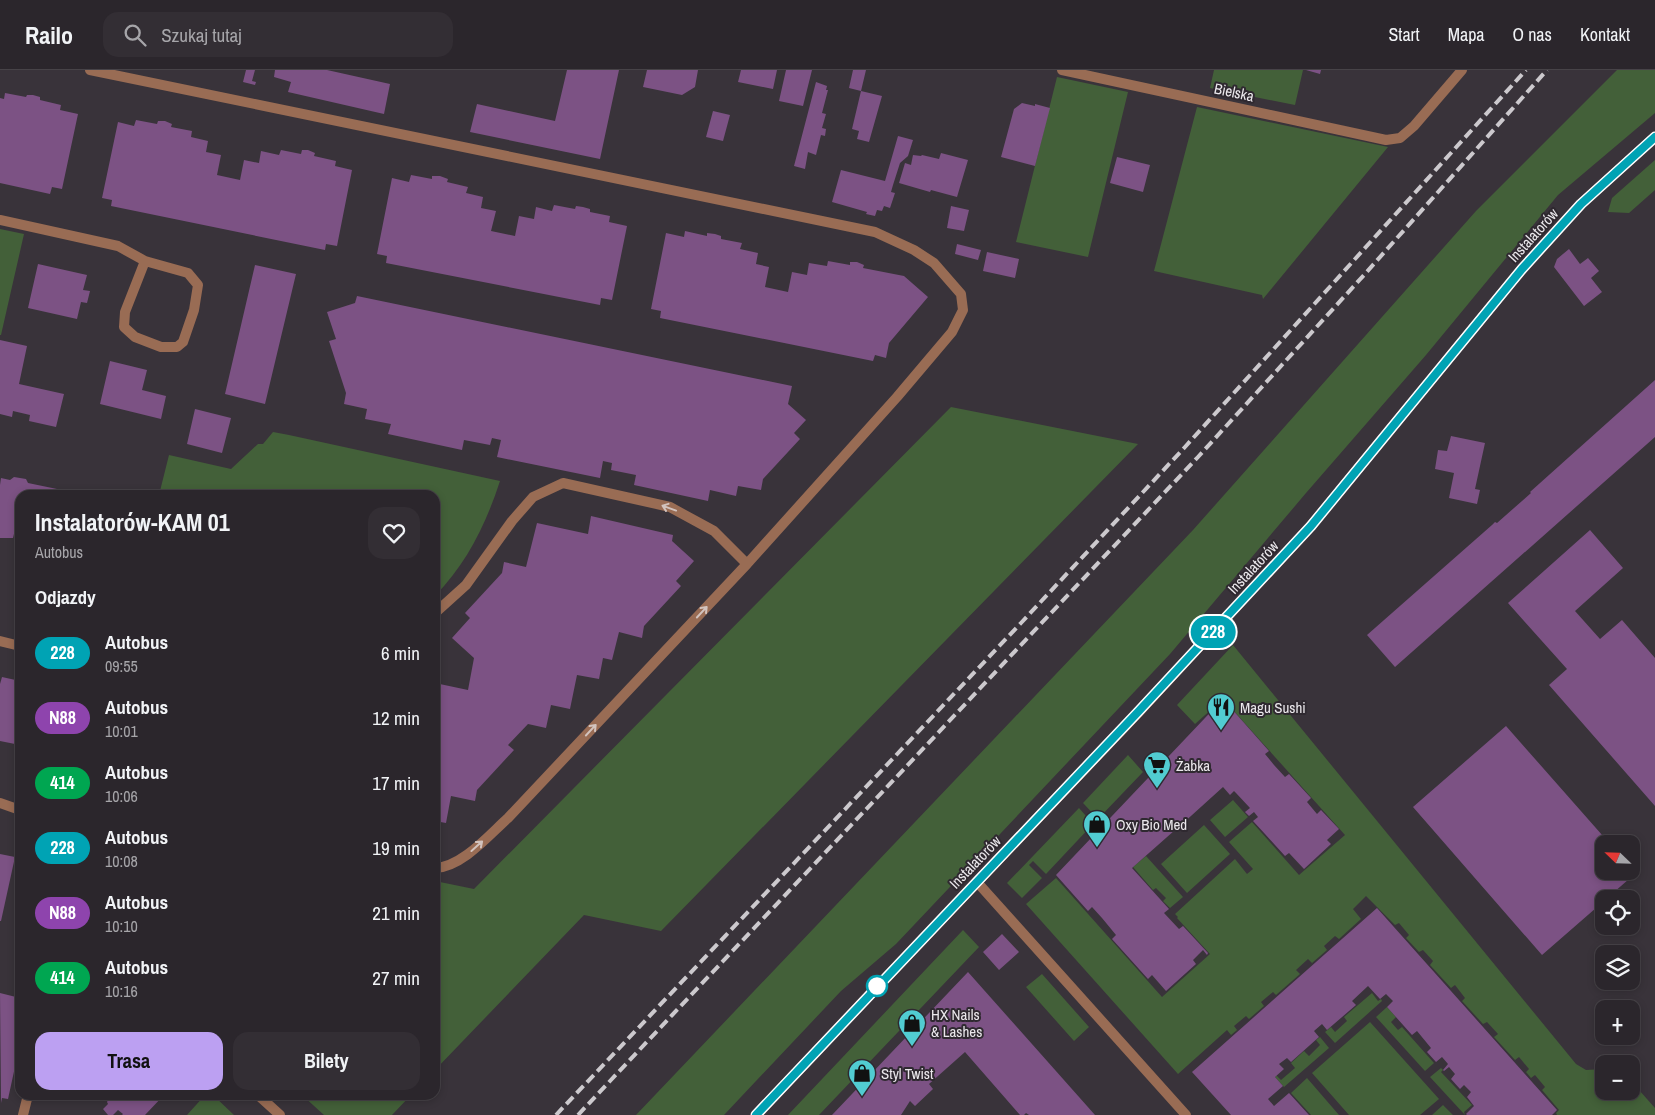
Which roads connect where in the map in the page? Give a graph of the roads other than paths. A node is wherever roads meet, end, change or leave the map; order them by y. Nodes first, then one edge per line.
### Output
1 (90, 70) edge
2 (1062, 70) edge
3 (1462, 70) edge
4 (1655, 137) edge
5 (0, 220) edge
6 (146, 261) junction
7 (747, 564) junction
8 (440, 608) edge
9 (0, 641) edge
10 (15, 645) edge
11 (0, 803) edge
12 (15, 808) edge
13 (440, 868) edge
14 (977, 882) junction
15 (27, 1100) edge
16 (264, 1100) edge
17 (24, 1115) edge
18 (280, 1115) edge
19 (756, 1115) edge
20 (1186, 1115) edge

1 - 7 street
2 - 3 street, Bielska
4 - 14 street, Instalatorów
5 - 6 street
6 - 6 street
7 -> 8 street
13 -> 7 street
9 - 10 street
11 - 12 street
14 - 19 street, Instalatorów
14 - 20 street
15 - 17 street
16 - 18 street

